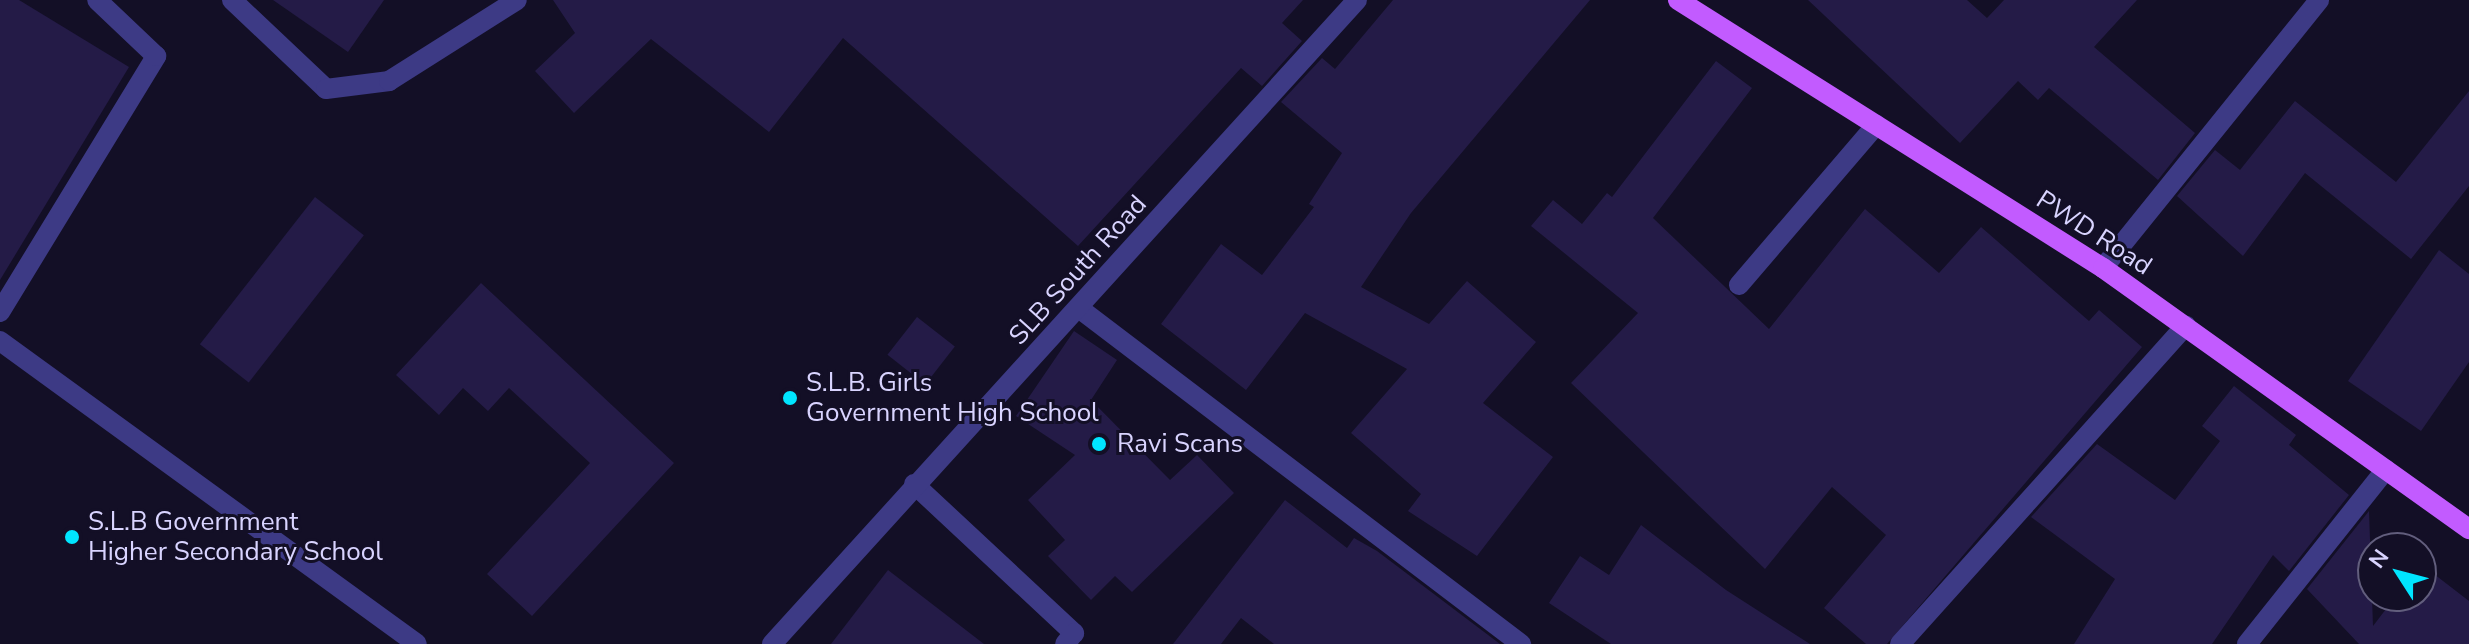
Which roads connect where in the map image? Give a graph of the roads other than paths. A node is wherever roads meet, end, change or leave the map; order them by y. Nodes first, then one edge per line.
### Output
1 (97, 0) edge
2 (232, 0) edge
3 (517, 0) edge
4 (1357, 0) edge
5 (1678, 0) edge
6 (2319, 0) edge
7 (1876, 125) junction
8 (2103, 268) junction
9 (1739, 285) dead end
10 (1080, 309) junction
11 (0, 312) edge
12 (2186, 325) junction
13 (0, 341) edge
14 (2386, 469) junction
15 (914, 484) junction
16 (2469, 529) edge
17 (417, 644) edge
18 (772, 644) edge
19 (1065, 644) edge
20 (1521, 644) edge
21 (1900, 644) edge
22 (2247, 644) edge

1 - 11 street
2 - 3 street
4 - 10 street, SLB South Road
5 - 7 main road, PWD Road
6 - 8 street
7 - 8 main road, PWD Road
7 - 9 street
8 - 12 main road, PWD Road
10 - 15 street, SLB South Road
10 - 20 street
12 - 14 main road, PWD Road
12 - 21 street
13 - 17 street
14 - 16 main road, PWD Road
14 - 22 street
15 - 18 street, SLB South Road
15 - 19 street

